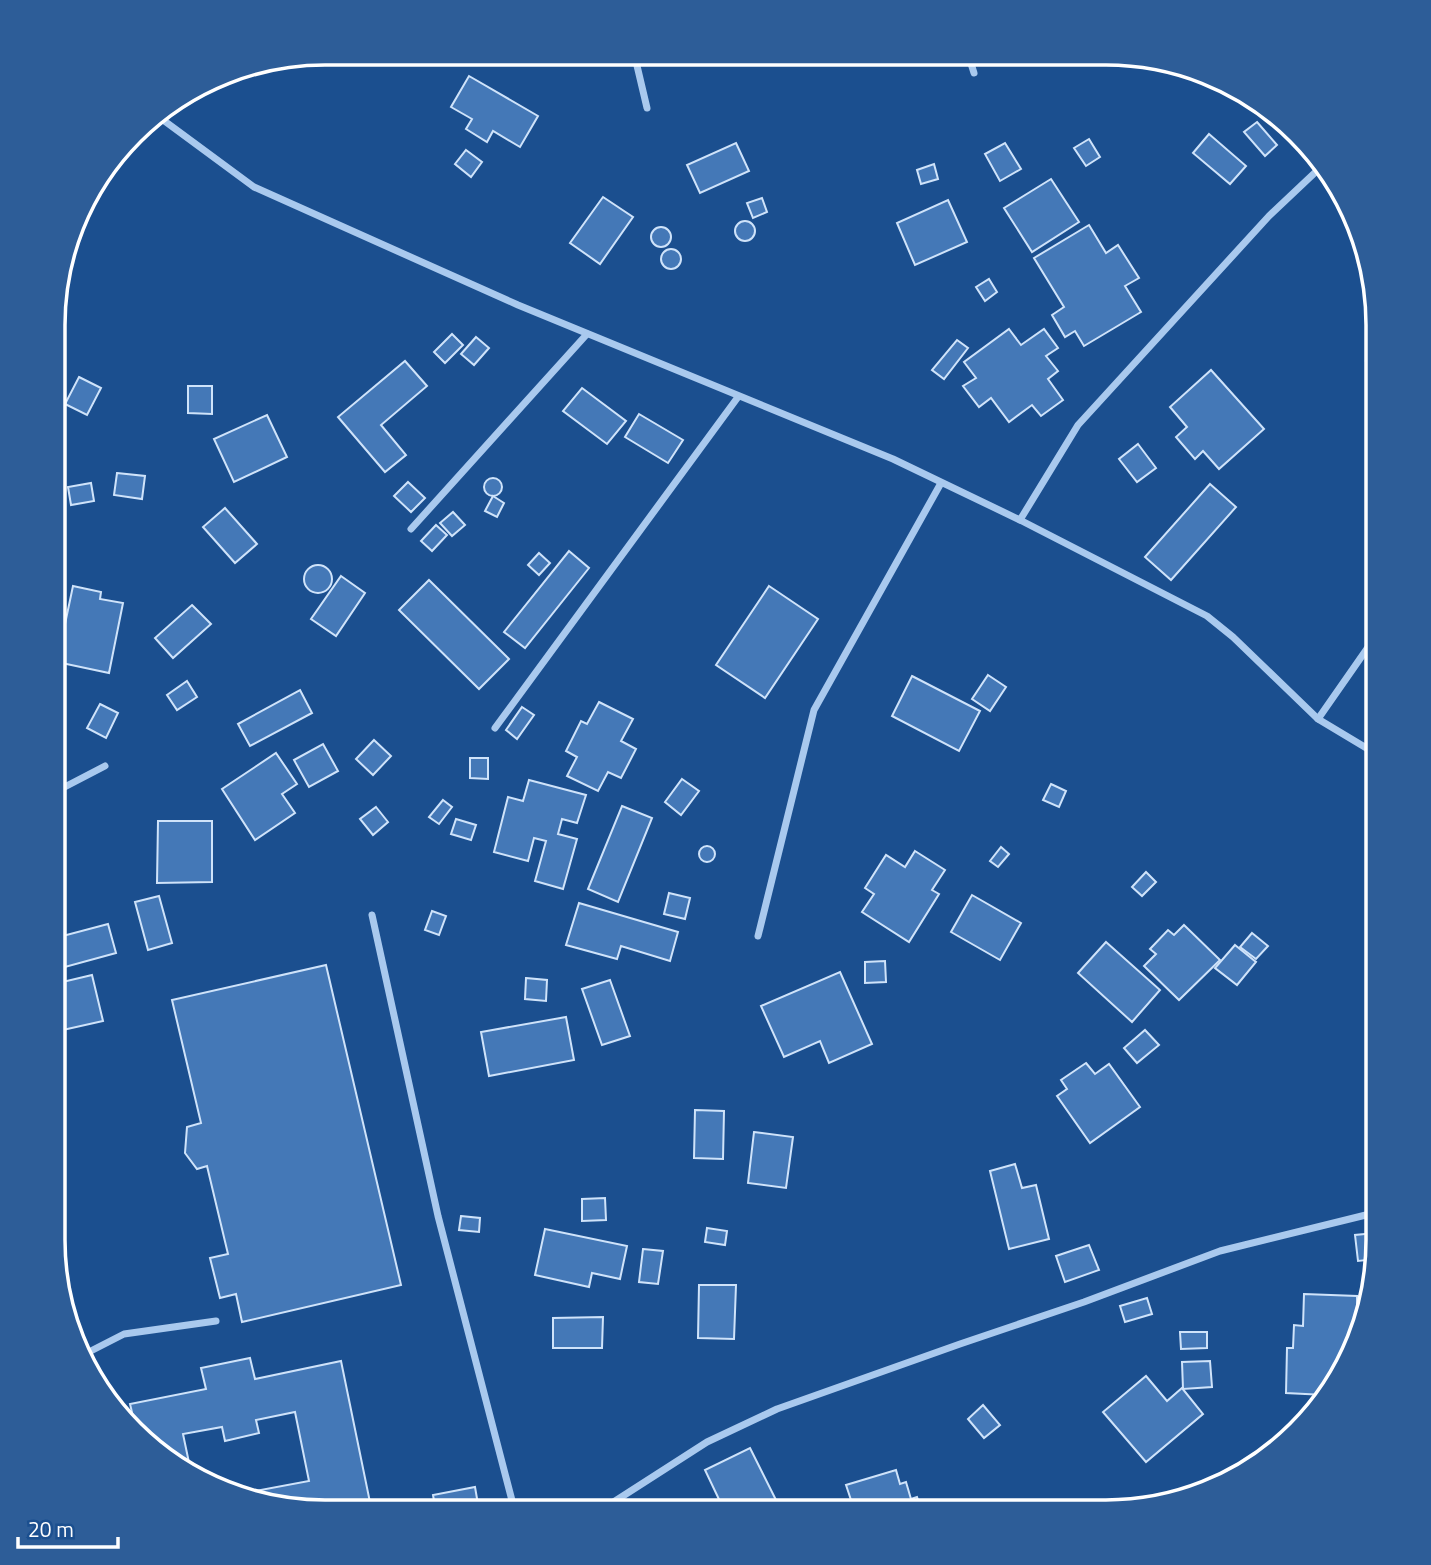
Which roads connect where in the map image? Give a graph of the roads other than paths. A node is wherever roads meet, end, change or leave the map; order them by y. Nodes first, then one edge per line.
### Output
1 (637, 65) edge
2 (971, 65) edge
3 (974, 73) dead end
4 (647, 108) dead end
5 (164, 121) edge
6 (1316, 172) edge
7 (587, 334) junction
8 (738, 397) junction
9 (941, 482) junction
10 (1020, 520) junction
11 (411, 529) dead end
12 (1366, 651) edge
13 (1318, 719) junction
14 (495, 728) dead end
15 (1366, 748) edge
16 (105, 766) dead end
17 (65, 787) edge
18 (372, 915) dead end
19 (758, 936) dead end
20 (1366, 1215) edge
21 (216, 1321) dead end
22 (90, 1351) edge
23 (512, 1500) edge
24 (617, 1500) edge

1 - 4 street
2 - 3 street
5 - 7 street
6 - 10 street
7 - 8 street
7 - 11 street
8 - 9 street
8 - 14 street
9 - 10 street
9 - 19 street
10 - 13 street
12 - 13 street
13 - 15 street
16 - 17 street
18 - 23 street
20 - 24 street
21 - 22 street

